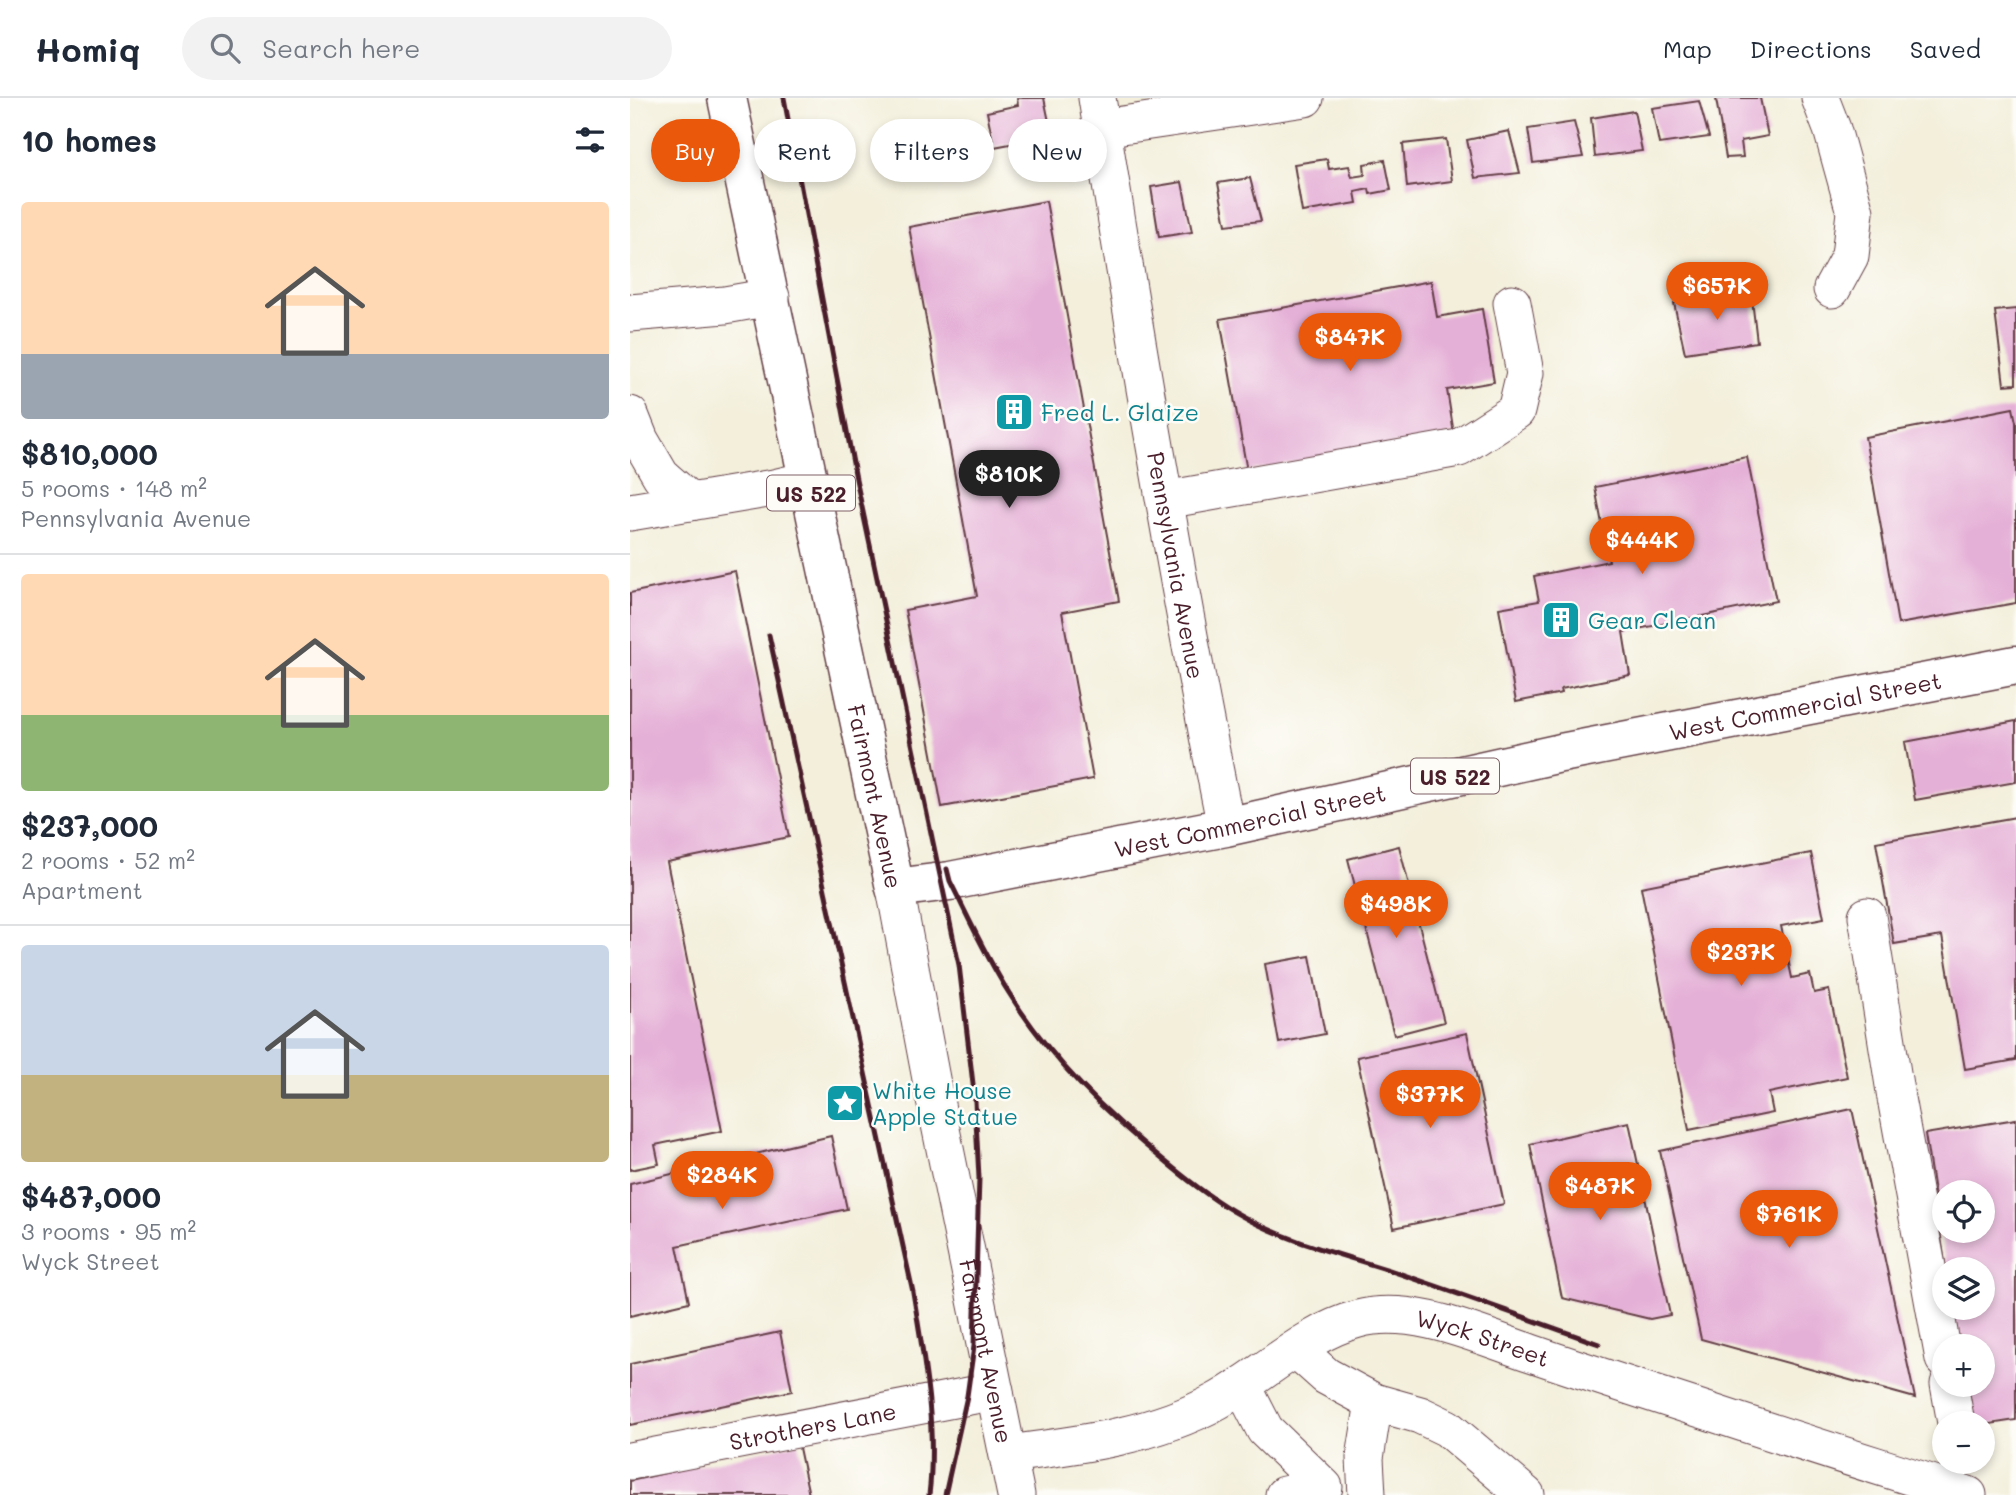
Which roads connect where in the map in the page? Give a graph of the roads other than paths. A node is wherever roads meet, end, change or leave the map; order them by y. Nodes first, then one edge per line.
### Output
1 (727, 98) edge
2 (1305, 98) edge
3 (1820, 98) edge
4 (1100, 113) edge
5 (1832, 289) dead end
6 (771, 297) junction
7 (1512, 303) dead end
8 (632, 316) edge
9 (630, 415) edge
10 (808, 480) junction
11 (1165, 499) junction
12 (691, 502) junction
13 (630, 512) edge
14 (2016, 665) edge
15 (1226, 827) junction
16 (895, 888) junction
17 (1867, 916) dead end
18 (1939, 1334) edge
19 (1297, 1350) junction
20 (1242, 1385) junction
21 (995, 1391) junction
22 (1374, 1402) junction
23 (1008, 1454) junction
24 (630, 1461) edge
25 (1934, 1479) edge
26 (1329, 1491) edge
27 (1016, 1495) edge
28 (1284, 1495) edge
29 (1367, 1495) edge
30 (1527, 1495) edge
31 (1968, 1495) edge

1 - 6 main road, Fairmont Avenue / US 522
2 - 4 street
3 - 5 street
4 - 11 street, Pennsylvania Avenue
6 - 8 street
6 - 10 main road, Fairmont Avenue / US 522
7 - 11 street
9 - 12 street
10 - 12 street
10 - 16 main road, Fairmont Avenue / US 522
11 - 15 street, Pennsylvania Avenue
12 - 13 street
14 - 15 main road, West Commercial Street / US 522
15 - 16 main road, West Commercial Street / US 522
16 - 21 street, Fairmont Avenue
17 - 18 street
19 - 20 street, Wyck Street
19 - 22 street
19 - 25 street, Wyck Street
20 - 23 street, Wyck Street
20 - 26 street
21 - 23 street, Fairmont Avenue
21 - 24 street, Strothers Lane
22 - 29 street
22 - 30 street
23 - 27 street, Fairmont Avenue
25 - 31 street, Wyck Street
26 - 28 street

